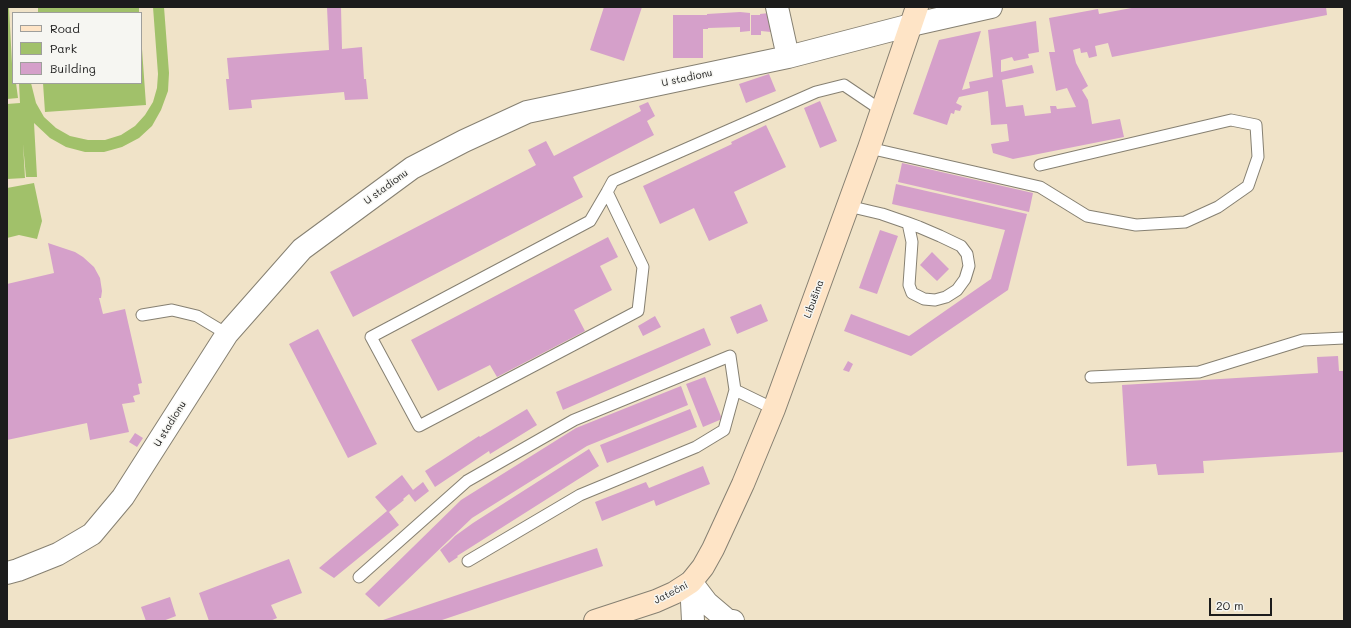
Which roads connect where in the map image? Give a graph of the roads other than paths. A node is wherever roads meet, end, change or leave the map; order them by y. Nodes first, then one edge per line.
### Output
1 (777, 7) edge
2 (992, 7) edge
3 (914, 16) edge
4 (788, 57) junction
5 (881, 110) junction
6 (869, 148) junction
7 (1040, 165) dead end
8 (607, 192) junction
9 (848, 206) junction
10 (908, 223) junction
11 (142, 315) dead end
12 (227, 334) junction
13 (1344, 338) edge
14 (1091, 377) dead end
15 (735, 390) junction
16 (774, 409) junction
17 (468, 561) dead end
18 (7, 573) edge
19 (359, 577) dead end
20 (691, 582) junction
21 (595, 621) edge
22 (693, 621) edge
23 (733, 621) edge

1 - 4 street
2 - 3 street, U stadionu
3 - 4 street, U stadionu
3 - 5 main road, Libušina
4 - 12 street, U stadionu
5 - 6 main road, Libušina
5 - 8 lane
6 - 7 lane
6 - 9 main road, Libušina
8 - 8 lane
9 - 10 lane
9 - 16 main road, Libušina
10 - 10 lane
11 - 12 lane
12 - 18 street, U stadionu
13 - 14 lane
15 - 16 lane
15 - 17 lane
15 - 19 lane
16 - 20 main road, Libušina
20 - 21 main road, Jateční
20 - 22 street
20 - 23 street, Jateční

